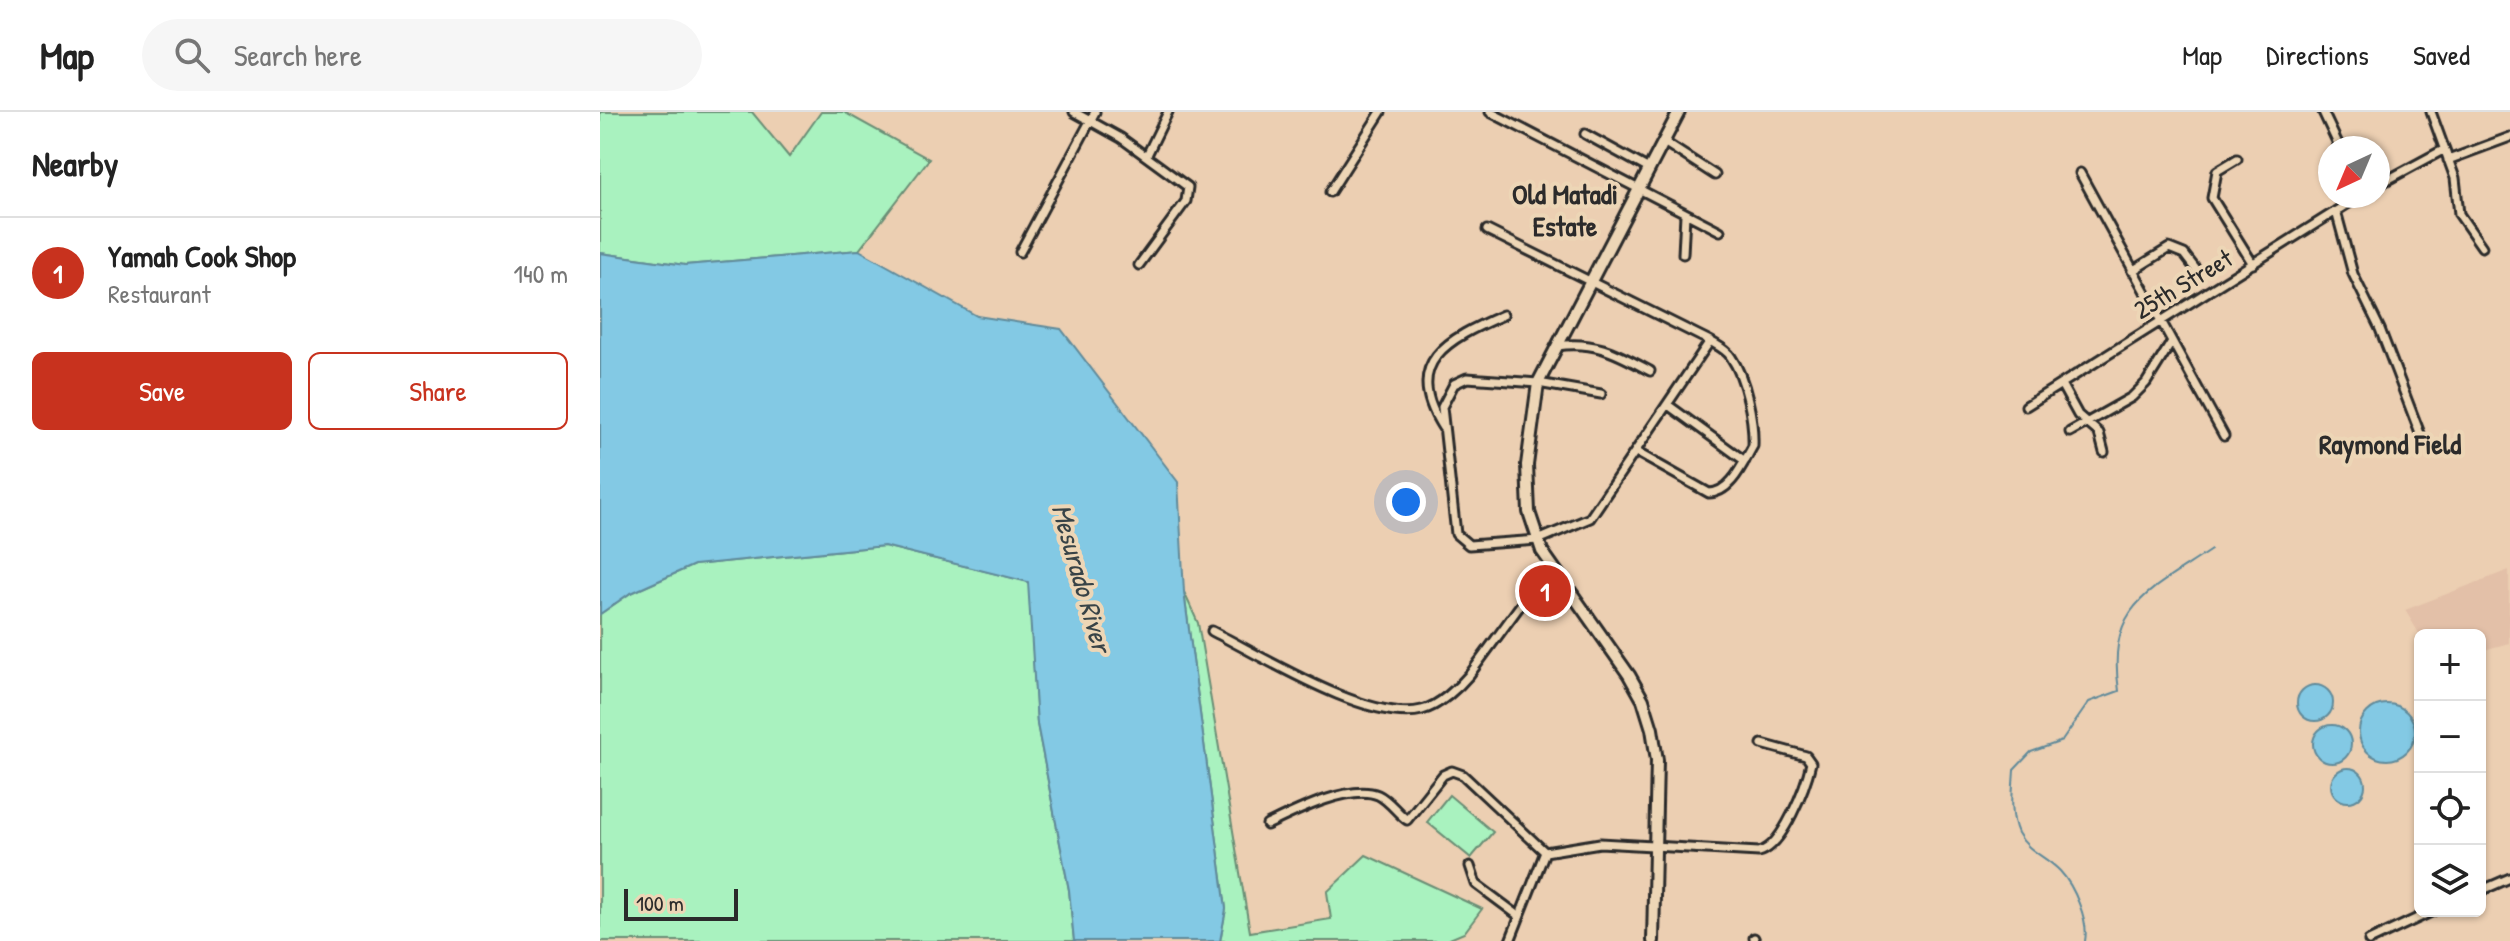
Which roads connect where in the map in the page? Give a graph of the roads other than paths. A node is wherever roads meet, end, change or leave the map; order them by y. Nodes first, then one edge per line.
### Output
1 (1074, 112) edge
2 (1095, 112) edge
3 (1168, 112) edge
4 (1381, 112) edge
5 (1490, 112) edge
6 (1679, 112) edge
7 (2323, 112) edge
8 (2431, 112) edge
9 (1090, 120) junction
10 (1585, 134) dead end
11 (2334, 136) edge
12 (2510, 137) edge
13 (1664, 142) junction
14 (2443, 150) junction
15 (1147, 155) junction
16 (2237, 159) dead end
17 (2448, 160) junction
18 (1649, 169) junction
19 (2080, 173) dead end
20 (1715, 175) dead end
21 (2390, 179) edge
22 (1639, 191) junction
23 (1330, 192) dead end
24 (2341, 208) edge
25 (2336, 211) junction
26 (1685, 214) junction
27 (1487, 230) dead end
28 (1720, 231) dead end
29 (2482, 247) dead end
30 (1020, 252) dead end
31 (1683, 254) dead end
32 (2253, 264) junction
33 (1139, 265) dead end
34 (2132, 271) junction
35 (2197, 271) dead end
36 (1589, 283) junction
37 (1503, 315) dead end
38 (2160, 321) junction
39 (1710, 341) junction
40 (2171, 343) junction
41 (1557, 346) junction
42 (1650, 371) dead end
43 (1538, 383) junction
44 (2061, 384) junction
45 (1601, 394) dead end
46 (1668, 405) junction
47 (2026, 406) dead end
48 (2088, 422) junction
49 (1444, 429) junction
50 (2070, 432) dead end
51 (2224, 436) dead end
52 (2424, 444) dead end
53 (1636, 452) junction
54 (2104, 452) dead end
55 (1745, 461) junction
56 (1538, 540) junction
57 (1549, 566) junction
58 (1212, 631) dead end
59 (1762, 744) dead end
60 (1267, 825) dead end
61 (1656, 847) junction
62 (1545, 852) junction
63 (1470, 866) dead end
64 (2510, 878) edge
65 (2486, 888) edge
66 (1519, 916) junction
67 (2420, 917) edge
68 (1510, 941) edge
69 (1653, 941) edge
70 (2369, 941) edge

1 - 9 street
2 - 9 street
3 - 15 street
4 - 23 street
5 - 22 street
6 - 13 street
7 - 11 street
8 - 14 street
9 - 15 street
9 - 30 street
10 - 18 street
12 - 17 street
13 - 18 street
13 - 20 street
14 - 17 street
14 - 21 street
15 - 33 street
16 - 32 street
17 - 29 street
18 - 22 street
19 - 34 street
22 - 26 street
22 - 36 street
24 - 25 street, 25th Street
25 - 32 street, 25th Street
25 - 52 street
26 - 28 street
26 - 31 street
27 - 36 street
32 - 38 street, 25th Street
34 - 35 street
34 - 38 street
36 - 39 street
36 - 41 street
37 - 49 street
38 - 40 street
38 - 44 street, 25th Street
39 - 46 street
39 - 55 street
40 - 48 street
40 - 51 street
41 - 42 street
41 - 43 street
43 - 45 street
43 - 49 street
43 - 56 street
44 - 47 street, 25th Street
44 - 48 street
46 - 53 street
46 - 55 street
48 - 50 street
48 - 54 street
49 - 56 street
53 - 55 street
53 - 56 street
56 - 57 street
57 - 58 street
57 - 61 street
59 - 61 street
60 - 62 street
61 - 62 street
61 - 69 street
62 - 66 street
63 - 66 street
64 - 65 street
66 - 68 street
67 - 70 street

